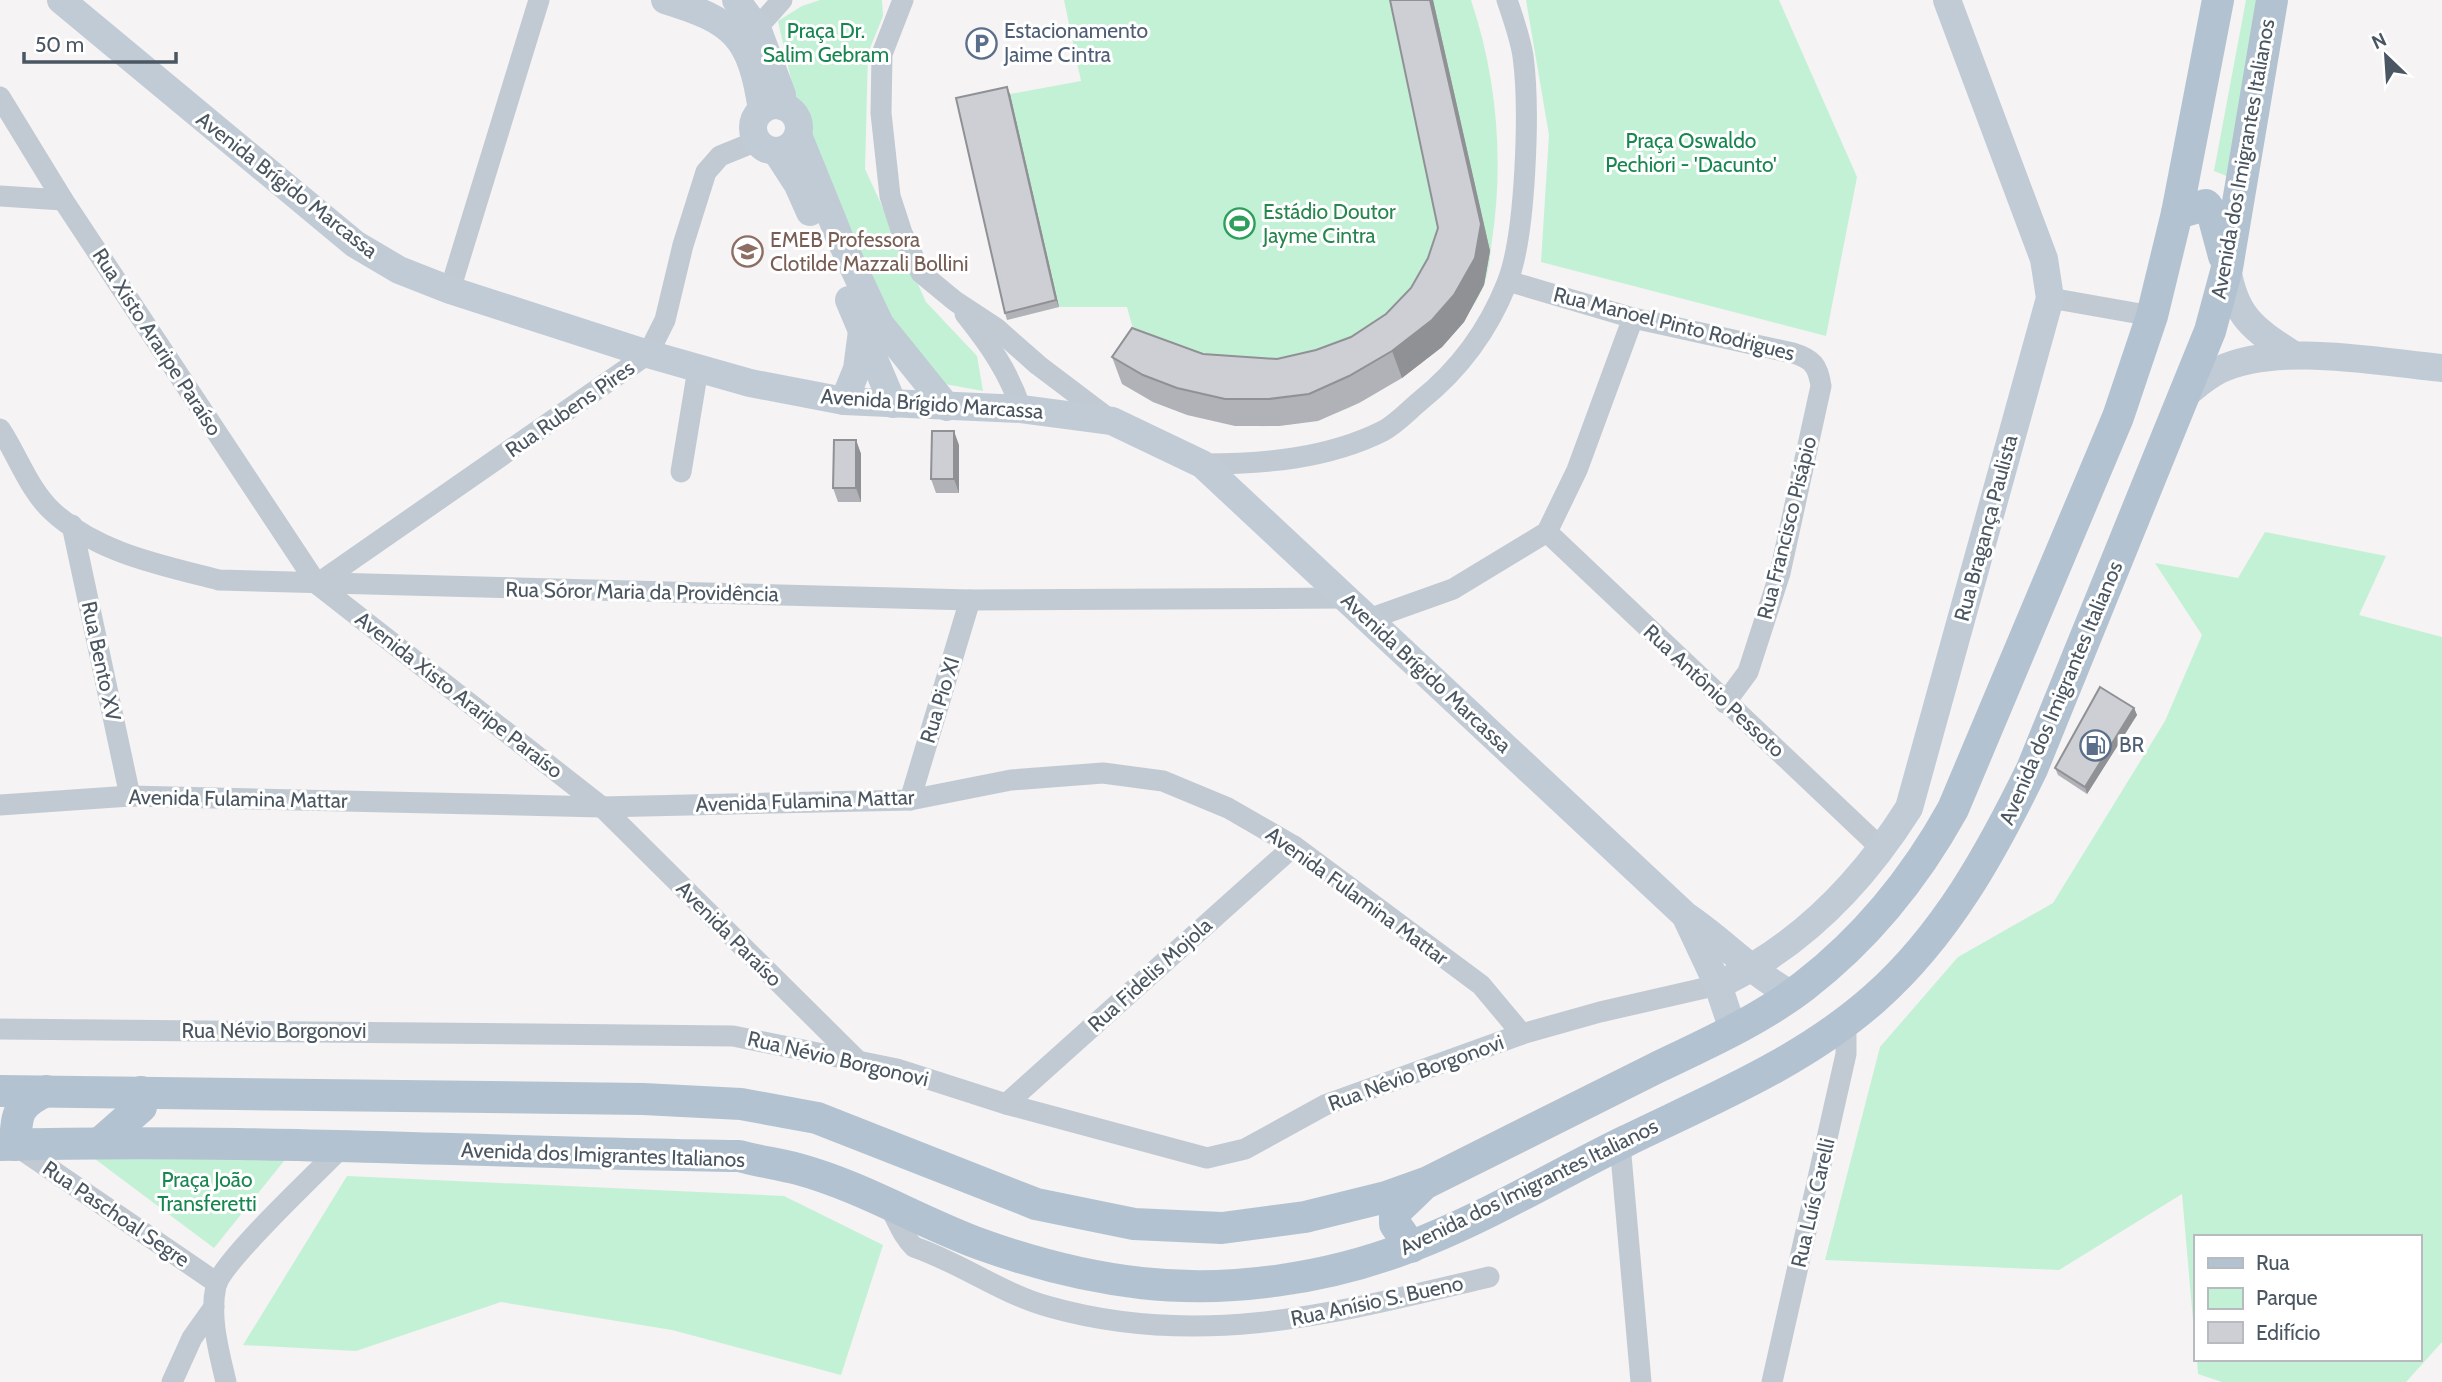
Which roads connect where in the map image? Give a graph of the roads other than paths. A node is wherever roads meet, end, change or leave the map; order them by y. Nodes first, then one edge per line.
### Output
1 (61, 0) edge
2 (539, 0) edge
3 (666, 0) edge
4 (736, 0) edge
5 (782, 0) edge
6 (903, 0) edge
7 (1507, 0) edge
8 (1947, 0) edge
9 (2218, 0) edge
10 (2272, 0) edge
11 (757, 28) junction
12 (0, 97) edge
13 (772, 108) junction
14 (777, 142) junction
15 (0, 196) edge
16 (63, 200) junction
17 (2177, 213) junction
18 (2227, 268) junction
19 (1508, 281) junction
20 (450, 290) junction
21 (2050, 298) junction
22 (955, 302) junction
23 (2152, 316) junction
24 (1633, 318) junction
25 (862, 331) junction
26 (2292, 354) junction
27 (648, 355) junction
28 (2442, 368) edge
29 (698, 369) junction
30 (1821, 386) joint
31 (2188, 392) junction
32 (844, 401) junction
33 (893, 404) junction
34 (947, 407) junction
35 (1021, 409) junction
36 (1112, 421) junction
37 (0, 429) edge
38 (1202, 464) junction
39 (681, 471) dead end
40 (72, 525) junction
41 (1547, 532) junction
42 (317, 584) junction
43 (1345, 598) junction
44 (970, 600) junction
45 (1369, 619) junction
46 (1725, 703) junction
47 (130, 796) junction
48 (910, 800) junction
49 (0, 804) edge
50 (602, 807) junction
51 (1946, 822) junction
52 (1294, 846) junction
53 (1992, 848) junction
54 (1883, 850) junction
55 (1686, 916) junction
56 (1754, 968) junction
57 (1718, 985) junction
58 (1791, 994) junction
59 (1846, 1022) junction
60 (0, 1030) edge
61 (1732, 1030) junction
62 (1522, 1034) junction
63 (857, 1060) junction
64 (0, 1091) edge
65 (46, 1091) junction
66 (141, 1092) junction
67 (1006, 1104) junction
68 (100, 1143) junction
69 (1619, 1144) junction
70 (8, 1145) edge
71 (342, 1147) junction
72 (1428, 1182) junction
73 (886, 1201) junction
74 (1410, 1247) junction
75 (1489, 1277) dead end
76 (217, 1283) junction
77 (214, 1307) junction
78 (172, 1382) edge
79 (226, 1382) edge
80 (1641, 1382) edge
81 (1772, 1382) edge

1 - 20 street, Avenida Brígido Marcassa
2 - 20 street
3 - 13 street
4 - 11 street
5 - 11 street
6 - 22 street
7 - 19 street
8 - 21 street, Rua Bragança Paulista
9 - 17 main road
10 - 18 main road, Avenida dos Imigrantes Italianos
11 - 13 street
12 - 16 street, Rua Xisto Araripe Paraíso
13 - 14 street
13 - 14 street
14 - 25 street
14 - 27 street, Rua Rubens Pires
14 - 34 street
15 - 16 street
16 - 42 street, Rua Xisto Araripe Paraíso
17 - 18 main road
17 - 23 main road
18 - 26 street
18 - 31 main road, Avenida dos Imigrantes Italianos
19 - 24 street, Rua Manoel Pinto Rodrigues
19 - 38 street
20 - 27 street, Avenida Brígido Marcassa
21 - 23 street
21 - 54 street, Rua Bragança Paulista
22 - 35 street
22 - 36 street
23 - 51 main road
24 - 30 street, Rua Manoel Pinto Rodrigues
24 - 41 street
25 - 32 street
25 - 33 street
26 - 28 street
26 - 31 street
27 - 29 street, Avenida Brígido Marcassa
27 - 42 street, Rua Rubens Pires
29 - 32 street, Avenida Brígido Marcassa
29 - 39 street
30 - 46 street, Rua Francisco Pisápio
31 - 53 main road, Avenida dos Imigrantes Italianos
32 - 33 street, Avenida Brígido Marcassa
33 - 34 street, Avenida Brígido Marcassa
34 - 35 street, Avenida Brígido Marcassa
35 - 36 street, Avenida Brígido Marcassa
36 - 38 street, Avenida Brígido Marcassa
37 - 40 street, Rua Sóror Maria da Providência
38 - 43 street, Avenida Brígido Marcassa
40 - 42 street, Rua Sóror Maria da Providência
40 - 47 street, Rua Bento XV
41 - 45 street
41 - 46 street, Rua Antônio Pessoto
42 - 44 street, Rua Sóror Maria da Providência
42 - 50 street, Avenida Xisto Araripe Paraíso
43 - 44 street, Rua Sóror Maria da Providência
43 - 45 street, Avenida Brígido Marcassa
44 - 48 street, Rua Pio XI
45 - 55 street, Avenida Brígido Marcassa
46 - 54 street, Rua Antônio Pessoto
47 - 49 street, Avenida Fulamina Mattar
47 - 50 street, Avenida Fulamina Mattar
48 - 50 street, Avenida Fulamina Mattar
48 - 52 street, Avenida Fulamina Mattar
50 - 63 street, Avenida Paraíso
51 - 53 main road
51 - 58 main road
52 - 62 street, Avenida Fulamina Mattar
52 - 67 street, Rua Fidelis Mojola
53 - 59 main road, Avenida dos Imigrantes Italianos
54 - 56 street, Rua Bragança Paulista
55 - 56 street, Avenida Brígido Marcassa
55 - 57 street, Avenida Brígido Marcassa
56 - 57 street, Rua Bragança Paulista
56 - 58 street, Avenida Brígido Marcassa
57 - 61 street, Avenida Brígido Marcassa
57 - 62 street, Rua Névio Borgonovi
58 - 61 main road
59 - 69 main road, Avenida dos Imigrantes Italianos
59 - 81 street, Rua Luís Carelli
60 - 63 street, Rua Névio Borgonovi
61 - 72 main road
62 - 67 street, Rua Névio Borgonovi
63 - 67 street, Rua Névio Borgonovi
64 - 65 main road
65 - 66 main road
65 - 70 main road
66 - 68 main road
66 - 72 main road
68 - 70 main road, Avenida dos Imigrantes Italianos
68 - 71 main road, Avenida dos Imigrantes Italianos
69 - 74 main road, Avenida dos Imigrantes Italianos
69 - 80 street
70 - 76 street, Rua Paschoal Segre
71 - 73 main road, Avenida dos Imigrantes Italianos
71 - 76 street
72 - 74 main road
73 - 74 main road, Avenida dos Imigrantes Italianos
73 - 75 street, Rua Anísio S. Bueno
76 - 77 street
77 - 78 street
77 - 79 street

